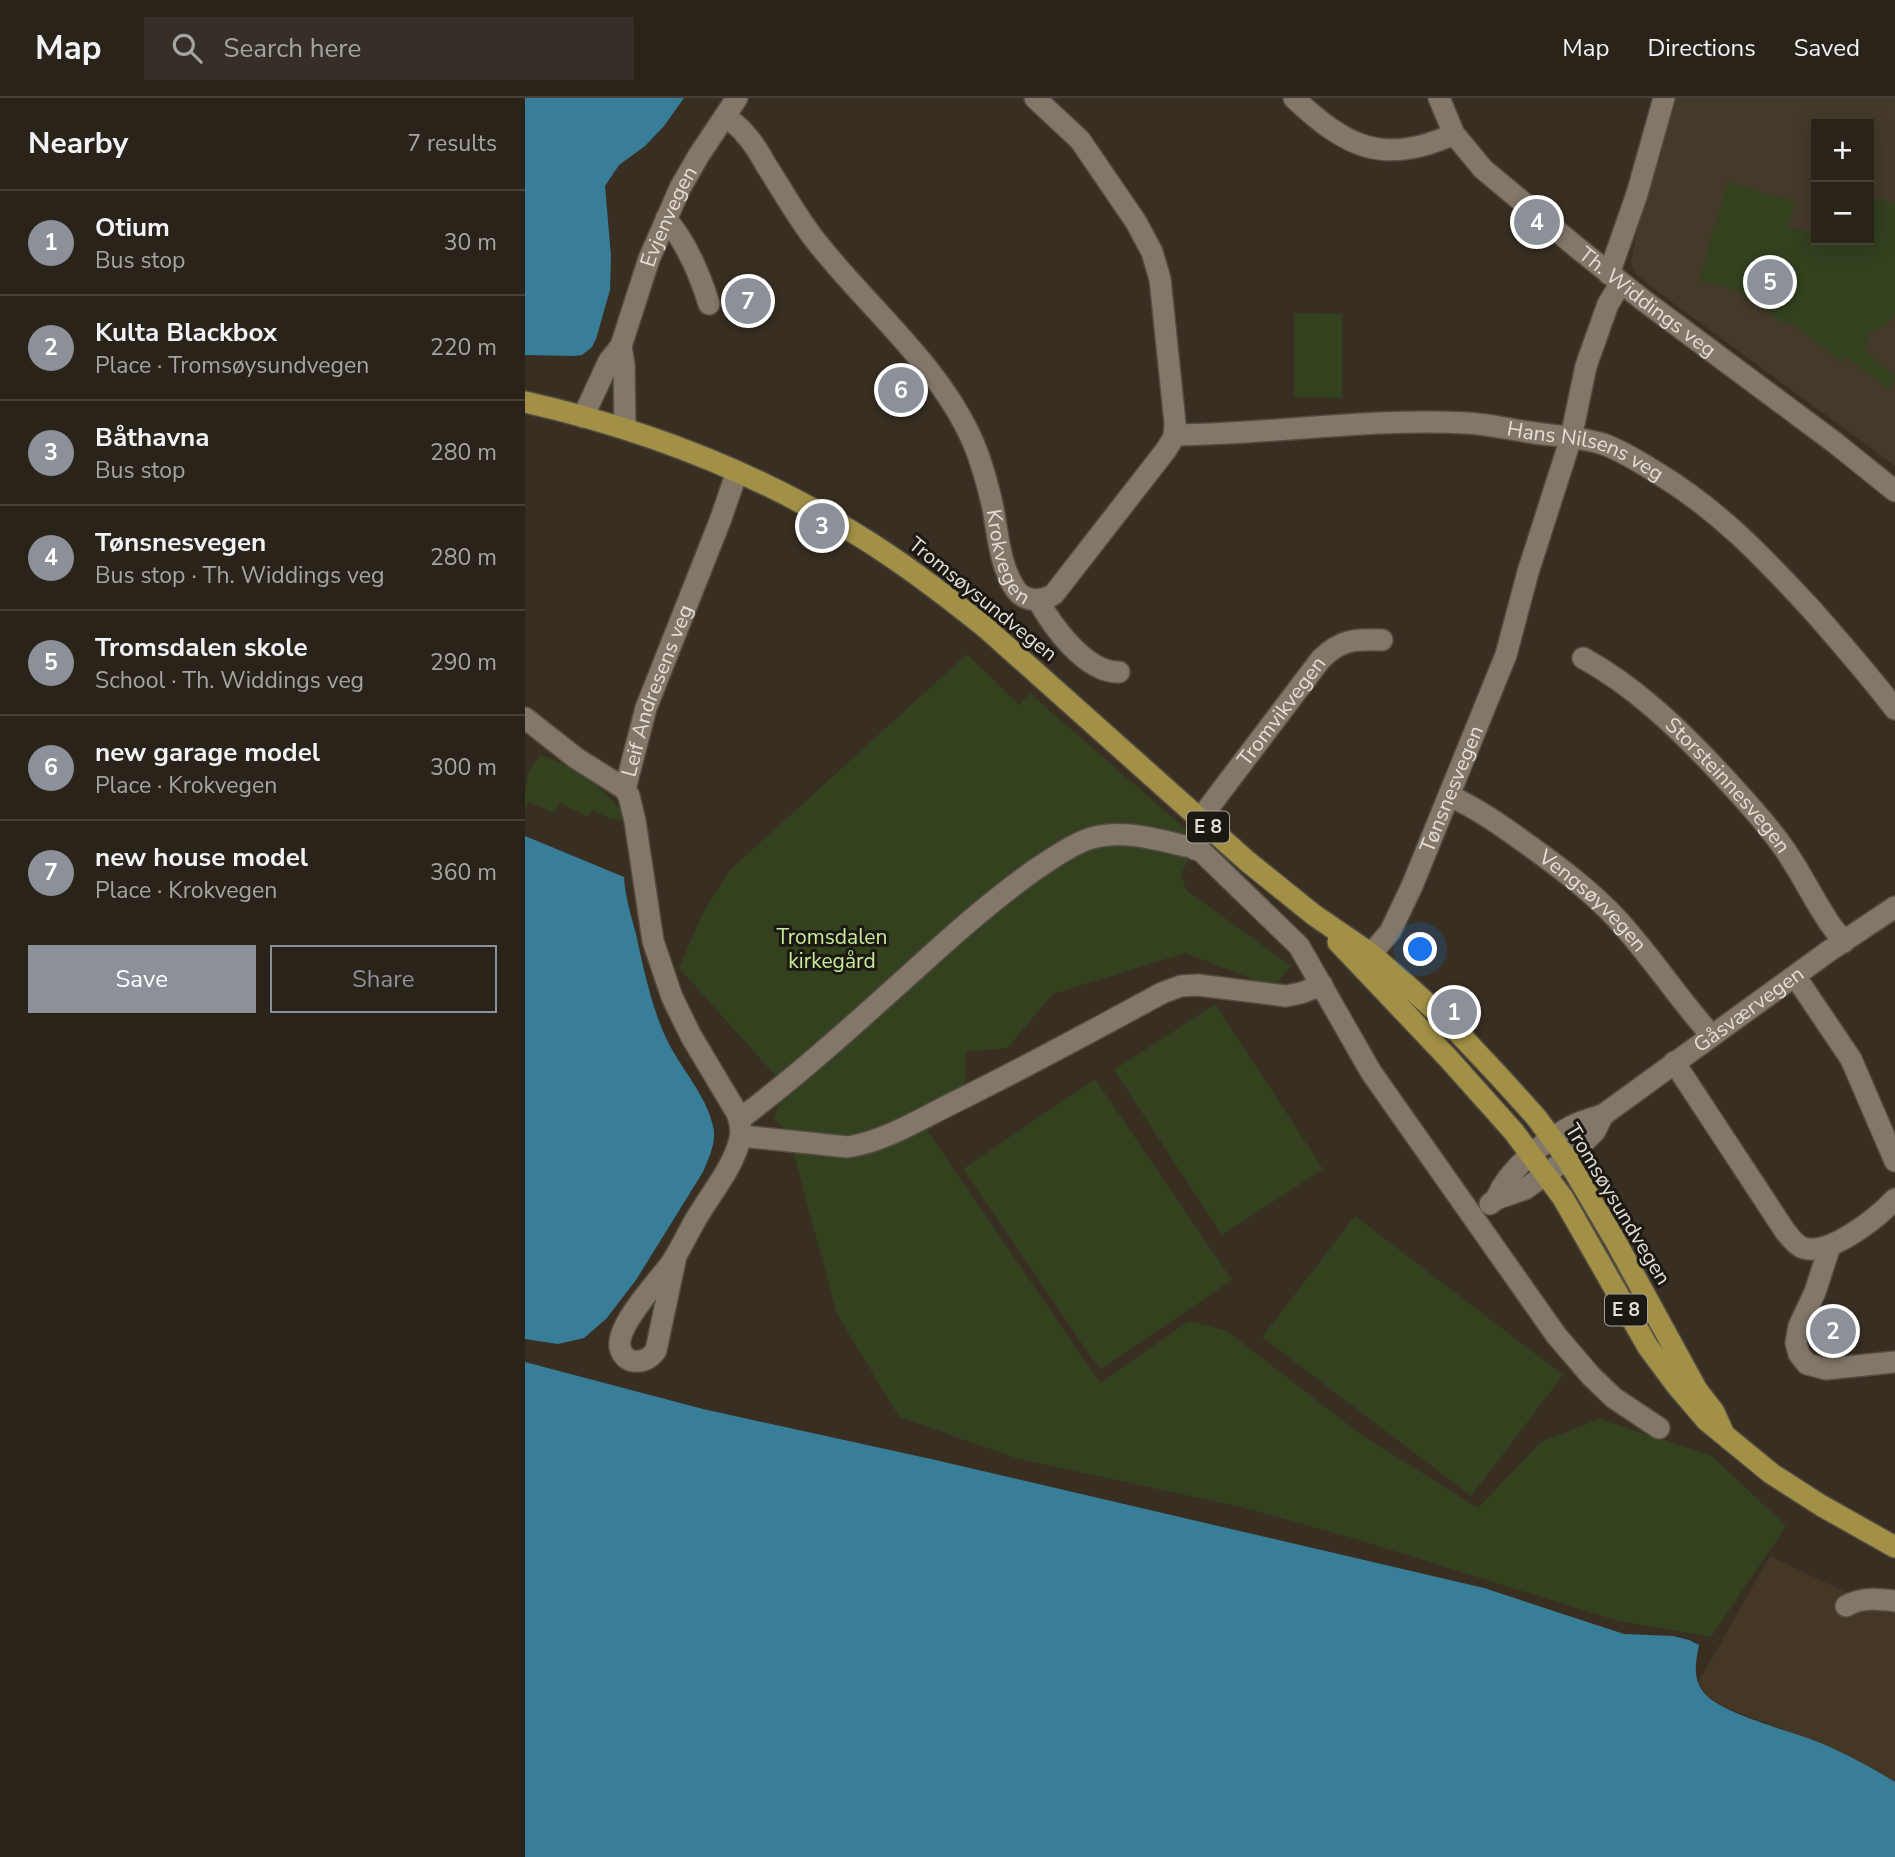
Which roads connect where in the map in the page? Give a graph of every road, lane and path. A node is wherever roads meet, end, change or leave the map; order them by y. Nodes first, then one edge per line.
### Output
1 (737, 98) edge
2 (1035, 98) edge
3 (1294, 98) edge
4 (1440, 98) edge
5 (1664, 98) edge
6 (725, 116) junction
7 (1454, 134) junction
8 (666, 219) junction
9 (1615, 278) junction
10 (709, 304) dead end
11 (621, 346) junction
12 (525, 402) edge
13 (583, 417) junction
14 (625, 429) junction
15 (1175, 435) junction
16 (1571, 438) junction
17 (737, 472) junction
18 (1895, 491) edge
19 (1038, 600) junction
20 (1382, 640) dead end
21 (1583, 658) dead end
22 (1119, 672) dead end
23 (1895, 709) edge
24 (525, 718) edge
25 (625, 789) junction
26 (1450, 796) junction
27 (1200, 819) junction
28 (1895, 907) edge
29 (1844, 942) junction
30 (1366, 961) junction
31 (1795, 976) junction
32 (1322, 985) junction
33 (1711, 1035) junction
34 (1674, 1062) junction
35 (1603, 1115) junction
36 (740, 1128) junction
37 (1553, 1139) junction
38 (1531, 1155) junction
39 (1567, 1159) junction
40 (1895, 1161) edge
41 (1546, 1175) junction
42 (1496, 1199) junction
43 (1895, 1199) edge
44 (1473, 1217) junction
45 (1830, 1246) junction
46 (676, 1255) dead end
47 (1895, 1362) edge
48 (1659, 1428) dead end
49 (1723, 1432) junction
50 (1895, 1546) edge
51 (1895, 1601) edge
52 (1846, 1606) dead end

1 - 6 street, Evjenvegen
2 - 15 street
3 - 7 street
4 - 7 street, Th. Widdings veg
5 - 9 street, Tønsnesvegen
6 - 8 street, Evjenvegen
6 - 19 street, Krokvegen
7 - 9 street, Th. Widdings veg
8 - 10 street
8 - 11 street, Evjenvegen
9 - 16 street, Tønsnesvegen
9 - 18 street, Th. Widdings veg
11 - 13 street, Evjenvegen
11 - 14 street, Evjenvegen
12 - 13 highway, Tromsøysundvegen / E 8
13 - 14 highway, Tromsøysundvegen / E 8
14 - 17 highway, Tromsøysundvegen / E 8
15 - 16 street, Hans Nilsens veg
15 - 19 street, Krokvegen
16 - 23 street, Hans Nilsens veg
16 - 26 street, Tønsnesvegen
17 - 25 street, Leif Andresens veg
17 - 27 highway, Tromsøysundvegen / E 8
19 - 22 street
20 - 27 street, Tromvikvegen
21 - 29 street, Storsteinnesvegen
24 - 25 street
25 - 36 street, Leif Andresens veg
26 - 30 street, Tønsnesvegen
26 - 33 street, Vengsøyvegen
27 - 30 highway, Tromsøysundvegen / E 8
28 - 29 street, Gåsværvegen
29 - 31 street, Gåsværvegen
30 - 37 highway, Tromsøysundvegen / E 8
30 - 38 highway, Tromsøysundvegen / E 8
31 - 33 street, Gåsværvegen
31 - 40 street
32 - 36 street
32 - 36 street
32 - 44 street
33 - 34 street, Gåsværvegen
34 - 35 street, Gåsværvegen
34 - 45 street
35 - 37 street, Gåsværvegen
35 - 39 street, Gåsværvegen
36 - 46 street
37 - 38 street, Gåsværvegen
37 - 39 highway, Tromsøysundvegen / E 8
38 - 41 highway, Tromsøysundvegen / E 8
38 - 42 street, Gåsværvegen
39 - 41 street, Gåsværvegen
39 - 49 highway, Tromsøysundvegen / E 8
41 - 42 street, Gåsværvegen
41 - 49 highway, Tromsøysundvegen / E 8
42 - 44 street
43 - 45 street
44 - 48 street
45 - 47 street
49 - 50 highway, Tromsøysundvegen / E 8
51 - 52 street

